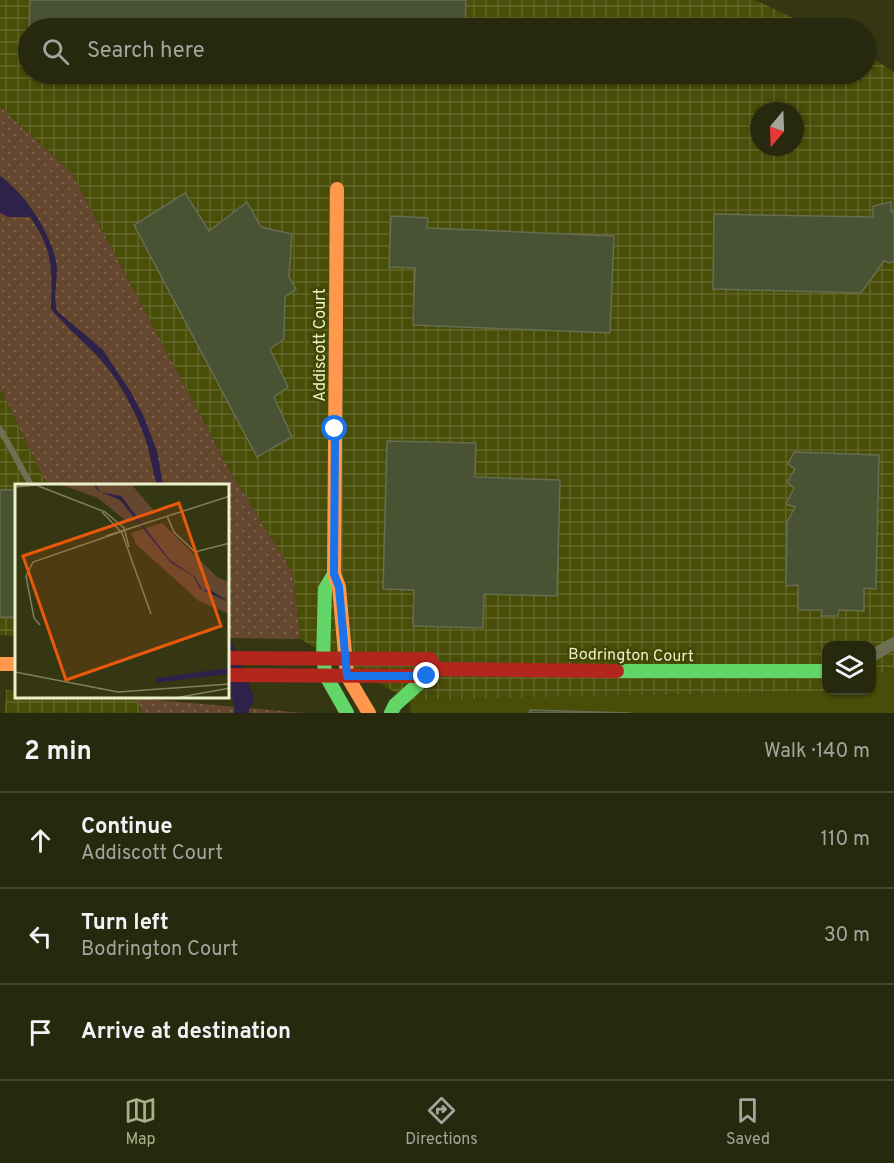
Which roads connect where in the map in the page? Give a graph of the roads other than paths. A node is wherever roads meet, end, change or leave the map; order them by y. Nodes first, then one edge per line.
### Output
1 (337, 189) dead end
2 (0, 429) edge
3 (30, 484) edge
4 (334, 574) junction
5 (894, 643) edge
6 (876, 654) edge
7 (230, 658) edge
8 (323, 658) junction
9 (344, 658) junction
10 (822, 670) edge
11 (431, 672) junction
12 (230, 675) edge
13 (326, 676) junction
14 (347, 676) junction
15 (347, 713) edge
16 (369, 713) edge
17 (391, 713) edge

1 - 4 street, Addiscott Court
2 - 3 lane
4 - 8 street, Addiscott Court
4 - 9 street, Addiscott Court
5 - 6 street
7 - 8 street, Bodrington Court
8 - 9 street, Bodrington Court
8 - 13 street, Addiscott Court
9 - 11 street, Bodrington Court
9 - 14 street, Addiscott Court
10 - 11 street, Bodrington Court
11 - 14 street, Bodrington Court
11 - 17 street
12 - 13 street, Bodrington Court
13 - 14 street, Bodrington Court
13 - 15 street
14 - 16 street

